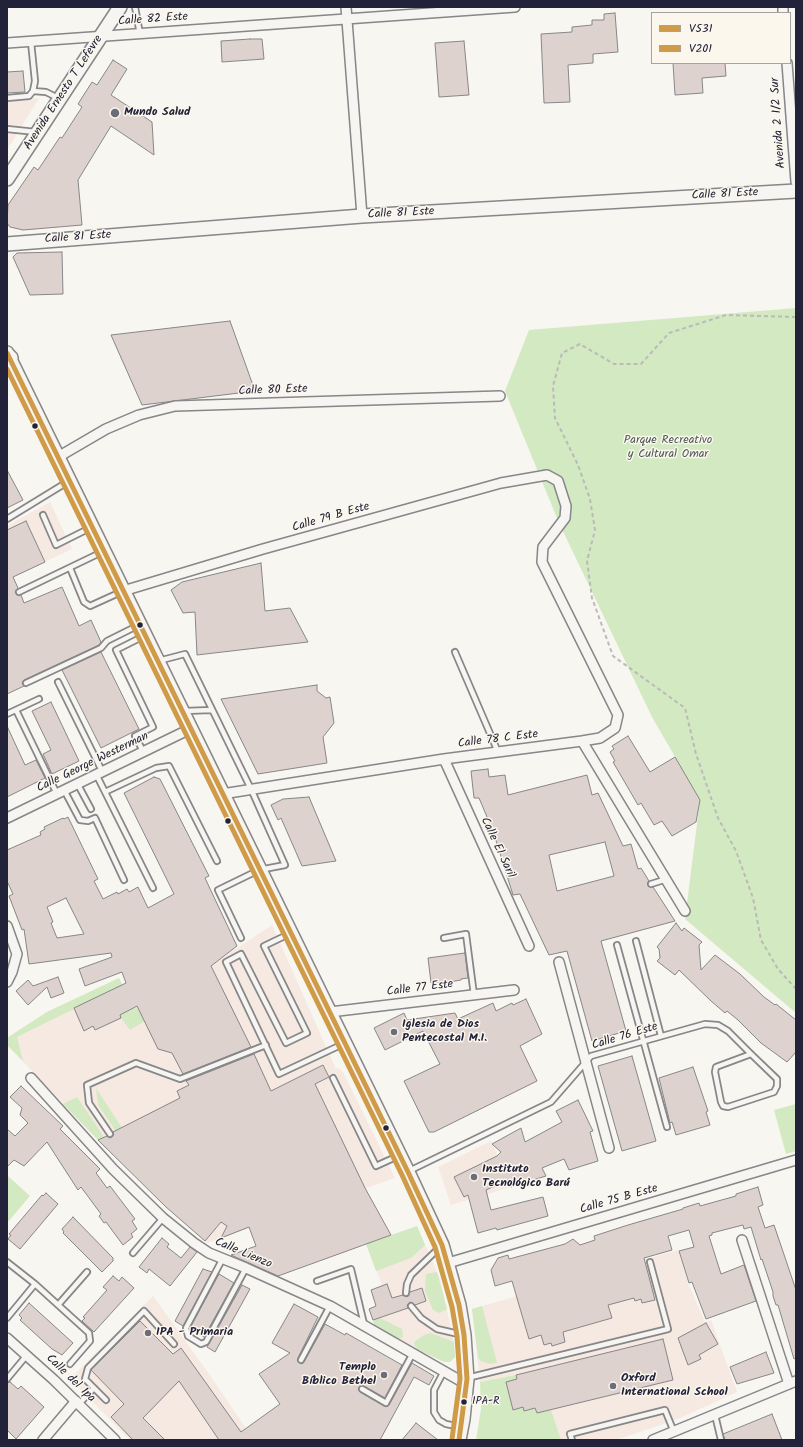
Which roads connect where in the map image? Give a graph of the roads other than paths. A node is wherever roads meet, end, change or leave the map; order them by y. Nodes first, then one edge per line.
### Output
1 (120, 7) edge
2 (135, 7) edge
3 (346, 7) edge
4 (515, 7) edge
5 (346, 18) junction
6 (140, 34) junction
7 (102, 36) junction
8 (31, 42) junction
9 (7, 43) edge
10 (787, 64) edge
11 (33, 91) junction
12 (7, 98) edge
13 (59, 100) junction
14 (7, 129) edge
15 (38, 133) junction
16 (7, 179) edge
17 (796, 182) edge
18 (796, 191) edge
19 (362, 216) junction
20 (10, 244) edge
21 (8, 355) edge
22 (500, 396) dead end
23 (58, 457) junction
24 (547, 475) joint
25 (69, 480) junction
26 (43, 516) dead end
27 (7, 519) edge
28 (92, 528) junction
29 (104, 552) junction
30 (70, 568) junction
31 (123, 591) junction
32 (19, 592) dead end
33 (142, 631) junction
34 (455, 652) dead end
35 (157, 661) junction
36 (58, 682) dead end
37 (26, 683) dead end
38 (39, 699) dead end
39 (16, 710) junction
40 (212, 710) junction
41 (181, 712) junction
42 (7, 714) edge
43 (190, 729) junction
44 (582, 741) junction
45 (143, 752) junction
46 (498, 752) junction
47 (444, 759) junction
48 (99, 773) junction
49 (77, 783) junction
50 (251, 789) junction
51 (60, 792) junction
52 (104, 792) junction
53 (222, 794) junction
54 (91, 810) dead end
55 (7, 818) edge
56 (217, 861) dead end
57 (259, 870) junction
58 (667, 879) junction
59 (124, 880) dead end
60 (651, 884) dead end
61 (153, 888) dead end
62 (685, 911) dead end
63 (7, 926) edge
64 (291, 933) junction
65 (241, 938) dead end
66 (444, 938) dead end
67 (636, 941) dead end
68 (617, 945) dead end
69 (529, 946) dead end
70 (559, 962) dead end
71 (7, 982) edge
72 (514, 990) dead end
73 (474, 995) junction
74 (330, 1012) junction
75 (661, 1036) junction
76 (644, 1041) junction
77 (345, 1043) junction
78 (266, 1044) junction
79 (751, 1054) junction
80 (586, 1062) junction
81 (31, 1078) dead end
82 (333, 1078) dead end
83 (667, 1127) dead end
84 (110, 1134) dead end
85 (609, 1148) dead end
86 (400, 1155) junction
87 (796, 1160) edge
88 (408, 1172) junction
89 (163, 1218) junction
90 (742, 1240) dead end
91 (442, 1245) junction
92 (133, 1253) dead end
93 (223, 1258) junction
94 (7, 1262) edge
95 (650, 1262) dead end
96 (448, 1263) junction
97 (246, 1268) junction
98 (87, 1272) dead end
99 (317, 1281) dead end
100 (35, 1284) junction
101 (406, 1293) dead end
102 (58, 1305) junction
103 (330, 1306) junction
104 (411, 1306) dead end
105 (7, 1318) edge
106 (364, 1324) junction
107 (464, 1335) junction
108 (7, 1338) edge
109 (174, 1344) dead end
110 (413, 1353) junction
111 (27, 1355) junction
112 (301, 1360) dead end
113 (70, 1364) dead end
114 (444, 1371) junction
115 (7, 1379) edge
116 (466, 1381) junction
117 (792, 1382) edge
118 (94, 1388) junction
119 (362, 1389) dead end
120 (106, 1400) dead end
121 (77, 1403) junction
122 (715, 1415) junction
123 (461, 1427) junction
124 (674, 1432) junction
125 (666, 1438) edge
126 (43, 1440) edge
127 (115, 1440) edge
128 (459, 1440) edge
129 (572, 1440) edge
130 (653, 1440) edge
131 (721, 1440) edge

1 - 7 main road, Avenida Ernesto T Lefevre
2 - 6 lane
3 - 5 street
4 - 5 street, Calle 82 Este
5 - 6 street, Calle 82 Este
5 - 19 street
6 - 7 street, Calle 82 Este
7 - 8 street, Calle 82 Este
7 - 13 main road, Avenida Ernesto T Lefevre
8 - 9 street, Calle 82 Este
8 - 11 lane
10 - 17 street, Avenida 2 1/2 Sur
11 - 12 lane
11 - 13 lane
13 - 15 main road, Avenida Ernesto T Lefevre
14 - 15 lane
15 - 16 main road, Avenida Ernesto T Lefevre
18 - 19 main road, Calle 81 Este
19 - 20 main road, Calle 81 Este
21 - 23 main road
22 - 23 street, Calle 80 Este
23 - 25 main road
24 - 31 street, Calle 79 B Este
24 - 44 street, Calle 78 C Este
25 - 27 lane
25 - 28 main road
26 - 28 lane
28 - 29 main road
29 - 30 lane
29 - 31 main road
30 - 31 lane
30 - 32 lane
31 - 33 main road
33 - 35 main road
33 - 37 lane
33 - 45 lane
34 - 46 lane
35 - 40 lane
35 - 41 main road
36 - 48 lane
38 - 39 lane
39 - 42 lane
39 - 51 lane
40 - 41 lane
40 - 50 lane
41 - 43 main road
43 - 45 street, Calle George Westerman
43 - 53 main road
44 - 46 street, Calle 78 C Este
44 - 58 street
45 - 48 street, Calle George Westerman
46 - 47 street, Calle 78 C Este
47 - 50 street, Calle 78 C Este
47 - 69 street, Calle El Saril
48 - 49 street, Calle George Westerman
48 - 52 lane
49 - 51 street, Calle George Westerman
49 - 54 lane
50 - 53 street, Calle 78 C Este
50 - 57 lane
51 - 55 street, Calle George Westerman
51 - 59 lane
52 - 56 lane
52 - 61 lane
53 - 57 main road
57 - 64 main road
57 - 65 lane
58 - 60 lane
58 - 62 street
63 - 71 street
64 - 74 main road
64 - 78 lane
66 - 73 lane
67 - 75 lane
68 - 76 lane
70 - 80 street
72 - 73 street, Calle 77 Este
73 - 74 street, Calle 77 Este
74 - 77 main road
75 - 76 lane, Calle 76 Este
75 - 79 lane, Calle 76 Este
76 - 80 lane, Calle 76 Este
76 - 83 lane
77 - 78 lane
77 - 86 main road
78 - 84 lane
79 - 79 lane, Calle 76 Este
80 - 85 street
80 - 88 lane, Calle 76 Este
81 - 89 street, Calle Lienzo
82 - 86 lane
86 - 88 main road
87 - 96 street, Calle 75 B Este
88 - 91 main road
89 - 92 lane
89 - 93 street, Calle Lienzo
90 - 117 street
91 - 96 main road
91 - 101 lane
93 - 97 street, Calle Lienzo
93 - 97 lane
94 - 100 lane
95 - 116 lane
96 - 107 main road
97 - 103 street, Calle Lienzo
98 - 102 lane
99 - 106 lane
100 - 102 lane
100 - 105 lane
102 - 113 lane
103 - 106 street, Calle Lienzo
103 - 112 lane
104 - 107 lane
106 - 110 street, Calle Lienzo
107 - 116 main road
108 - 111 street, Calle del Ipa
109 - 118 lane
110 - 114 street, Calle Lienzo
110 - 119 lane
111 - 115 lane
111 - 121 street, Calle del Ipa
114 - 116 street, Calle Lienzo
114 - 123 lane
116 - 123 main road
117 - 122 street
118 - 120 lane
118 - 121 lane
121 - 126 street
121 - 127 street, Calle del Ipa
122 - 124 street
122 - 131 lane
123 - 128 main road
124 - 125 street
124 - 129 lane
125 - 130 street

